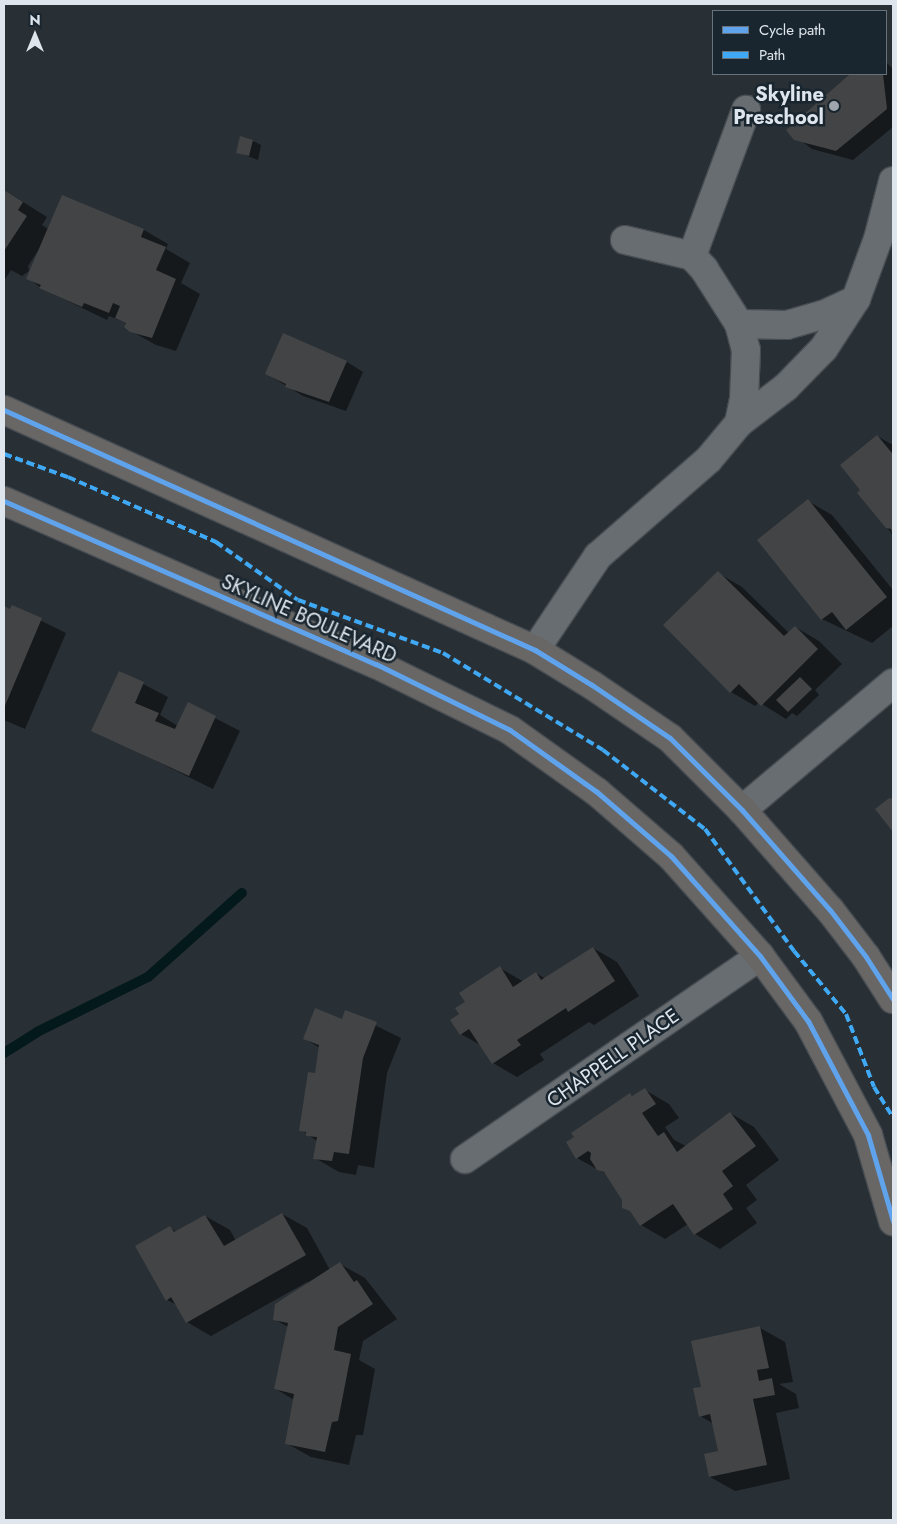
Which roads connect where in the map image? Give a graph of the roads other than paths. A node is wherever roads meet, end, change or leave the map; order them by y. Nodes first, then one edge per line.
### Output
1 (746, 110) dead end
2 (893, 181) edge
3 (625, 240) dead end
4 (692, 256) junction
5 (856, 299) junction
6 (739, 324) junction
7 (4, 410) edge
8 (739, 423) junction
9 (4, 501) edge
10 (535, 650) junction
11 (893, 684) edge
12 (742, 810) junction
13 (760, 956) junction
14 (893, 999) edge
15 (465, 1159) dead end
16 (893, 1221) edge

1 - 4 street
2 - 5 street
3 - 4 street
4 - 6 street
5 - 6 street
5 - 8 street
6 - 8 street
7 - 10 main road
8 - 10 street
9 - 13 main road, SKYLINE BOULEVARD
10 - 12 main road
11 - 12 street
12 - 14 main road
13 - 15 street, CHAPPELL PLACE
13 - 16 main road, SKYLINE BOULEVARD

